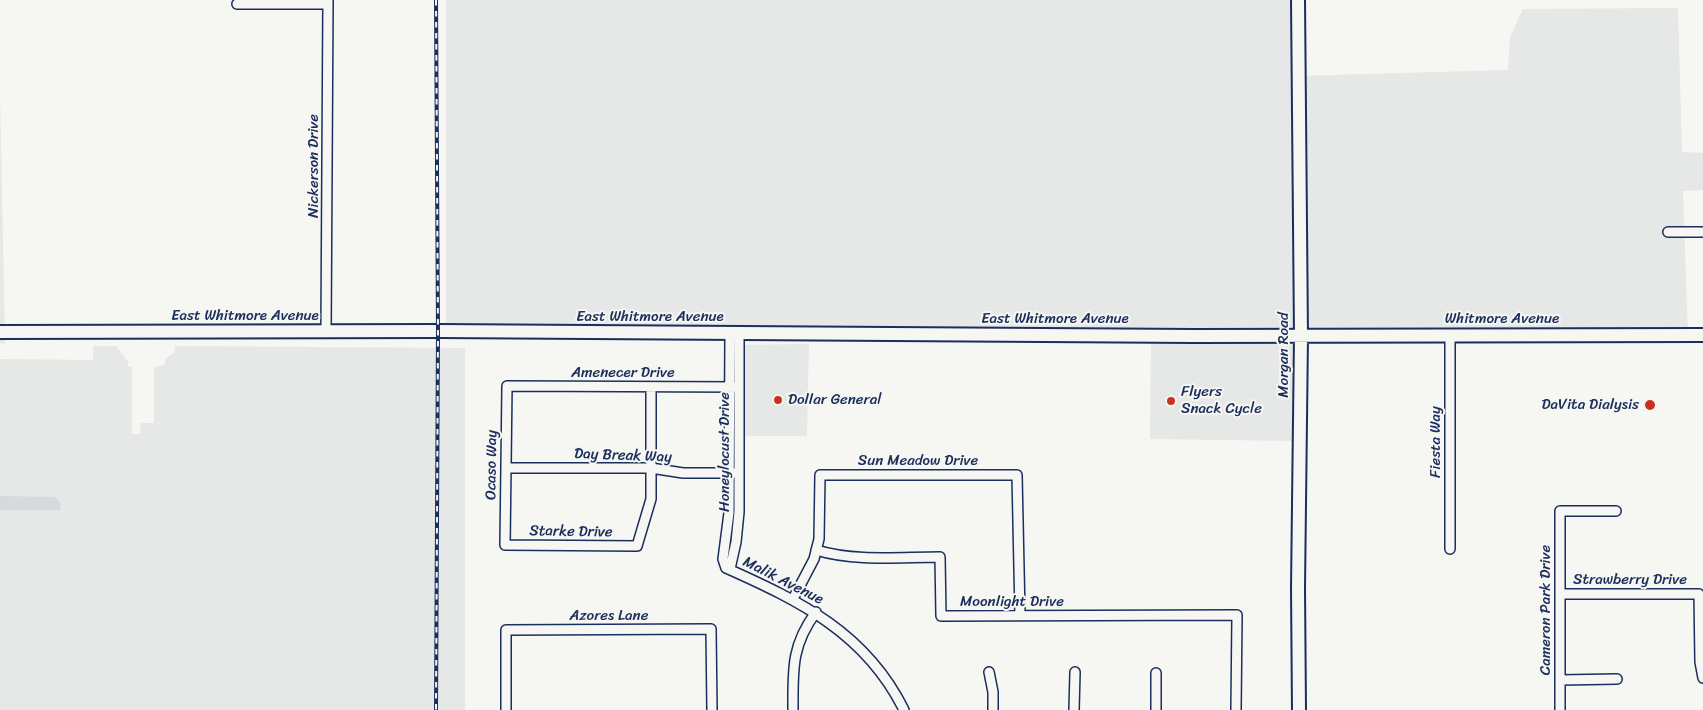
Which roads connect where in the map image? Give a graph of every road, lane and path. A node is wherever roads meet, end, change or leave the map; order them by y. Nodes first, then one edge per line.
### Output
1 (1298, 0) edge
2 (328, 2) edge
3 (237, 4) dead end
4 (1668, 232) dead end
5 (1703, 232) edge
6 (0, 332) edge
7 (326, 332) junction
8 (735, 334) junction
9 (1703, 335) edge
10 (1301, 336) junction
11 (1450, 336) junction
12 (507, 386) joint
13 (650, 387) junction
14 (734, 387) junction
15 (506, 468) junction
16 (651, 468) junction
17 (734, 473) junction
18 (1616, 511) dead end
19 (505, 545) joint
20 (1450, 549) dead end
21 (816, 550) junction
22 (728, 568) joint
23 (1560, 594) junction
24 (793, 599) junction
25 (816, 612) junction
26 (1020, 615) junction
27 (989, 672) dead end
28 (1075, 672) dead end
29 (1156, 673) dead end
30 (1703, 678) edge
31 (1616, 679) dead end
32 (1560, 680) junction
33 (506, 710) edge
34 (712, 710) edge
35 (793, 710) edge
36 (904, 710) edge
37 (993, 710) edge
38 (1074, 710) edge
39 (1156, 710) edge
40 (1236, 710) edge
41 (1299, 710) edge
42 (1560, 710) edge

1 - 10 main road, Morgan Road
2 - 3 street
2 - 7 street, Nickerson Drive
4 - 5 street
6 - 7 main road, East Whitmore Avenue
7 - 8 main road, East Whitmore Avenue
8 - 10 main road, East Whitmore Avenue
8 - 14 street, Honeylocust Drive
9 - 11 main road, Whitmore Avenue
10 - 11 main road, Whitmore Avenue
10 - 41 main road, Morgan Road
11 - 20 street, Fiesta Way
12 - 13 street, Amenecer Drive
12 - 15 street, Ocaso Way
13 - 14 street, Amenecer Drive
13 - 16 street
14 - 17 street, Honeylocust Drive
15 - 16 street, Day Break Way
15 - 19 street, Ocaso Way
16 - 17 street, Day Break Way
16 - 19 street, Starke Drive
17 - 22 street, Honeylocust Drive
18 - 23 street, Cameron Park Drive
21 - 24 street
21 - 26 street, Moonlight Drive
21 - 26 street, Sun Meadow Drive
22 - 24 street, Malik Avenue
23 - 30 street, Strawberry Drive
23 - 32 street, Cameron Park Drive
24 - 25 street, Malik Avenue
25 - 35 street
25 - 36 street, Malik Avenue
26 - 40 street, Moonlight Drive
27 - 37 street
28 - 38 street
29 - 39 street
31 - 32 street
32 - 42 street, Cameron Park Drive
33 - 34 street, Azores Lane

